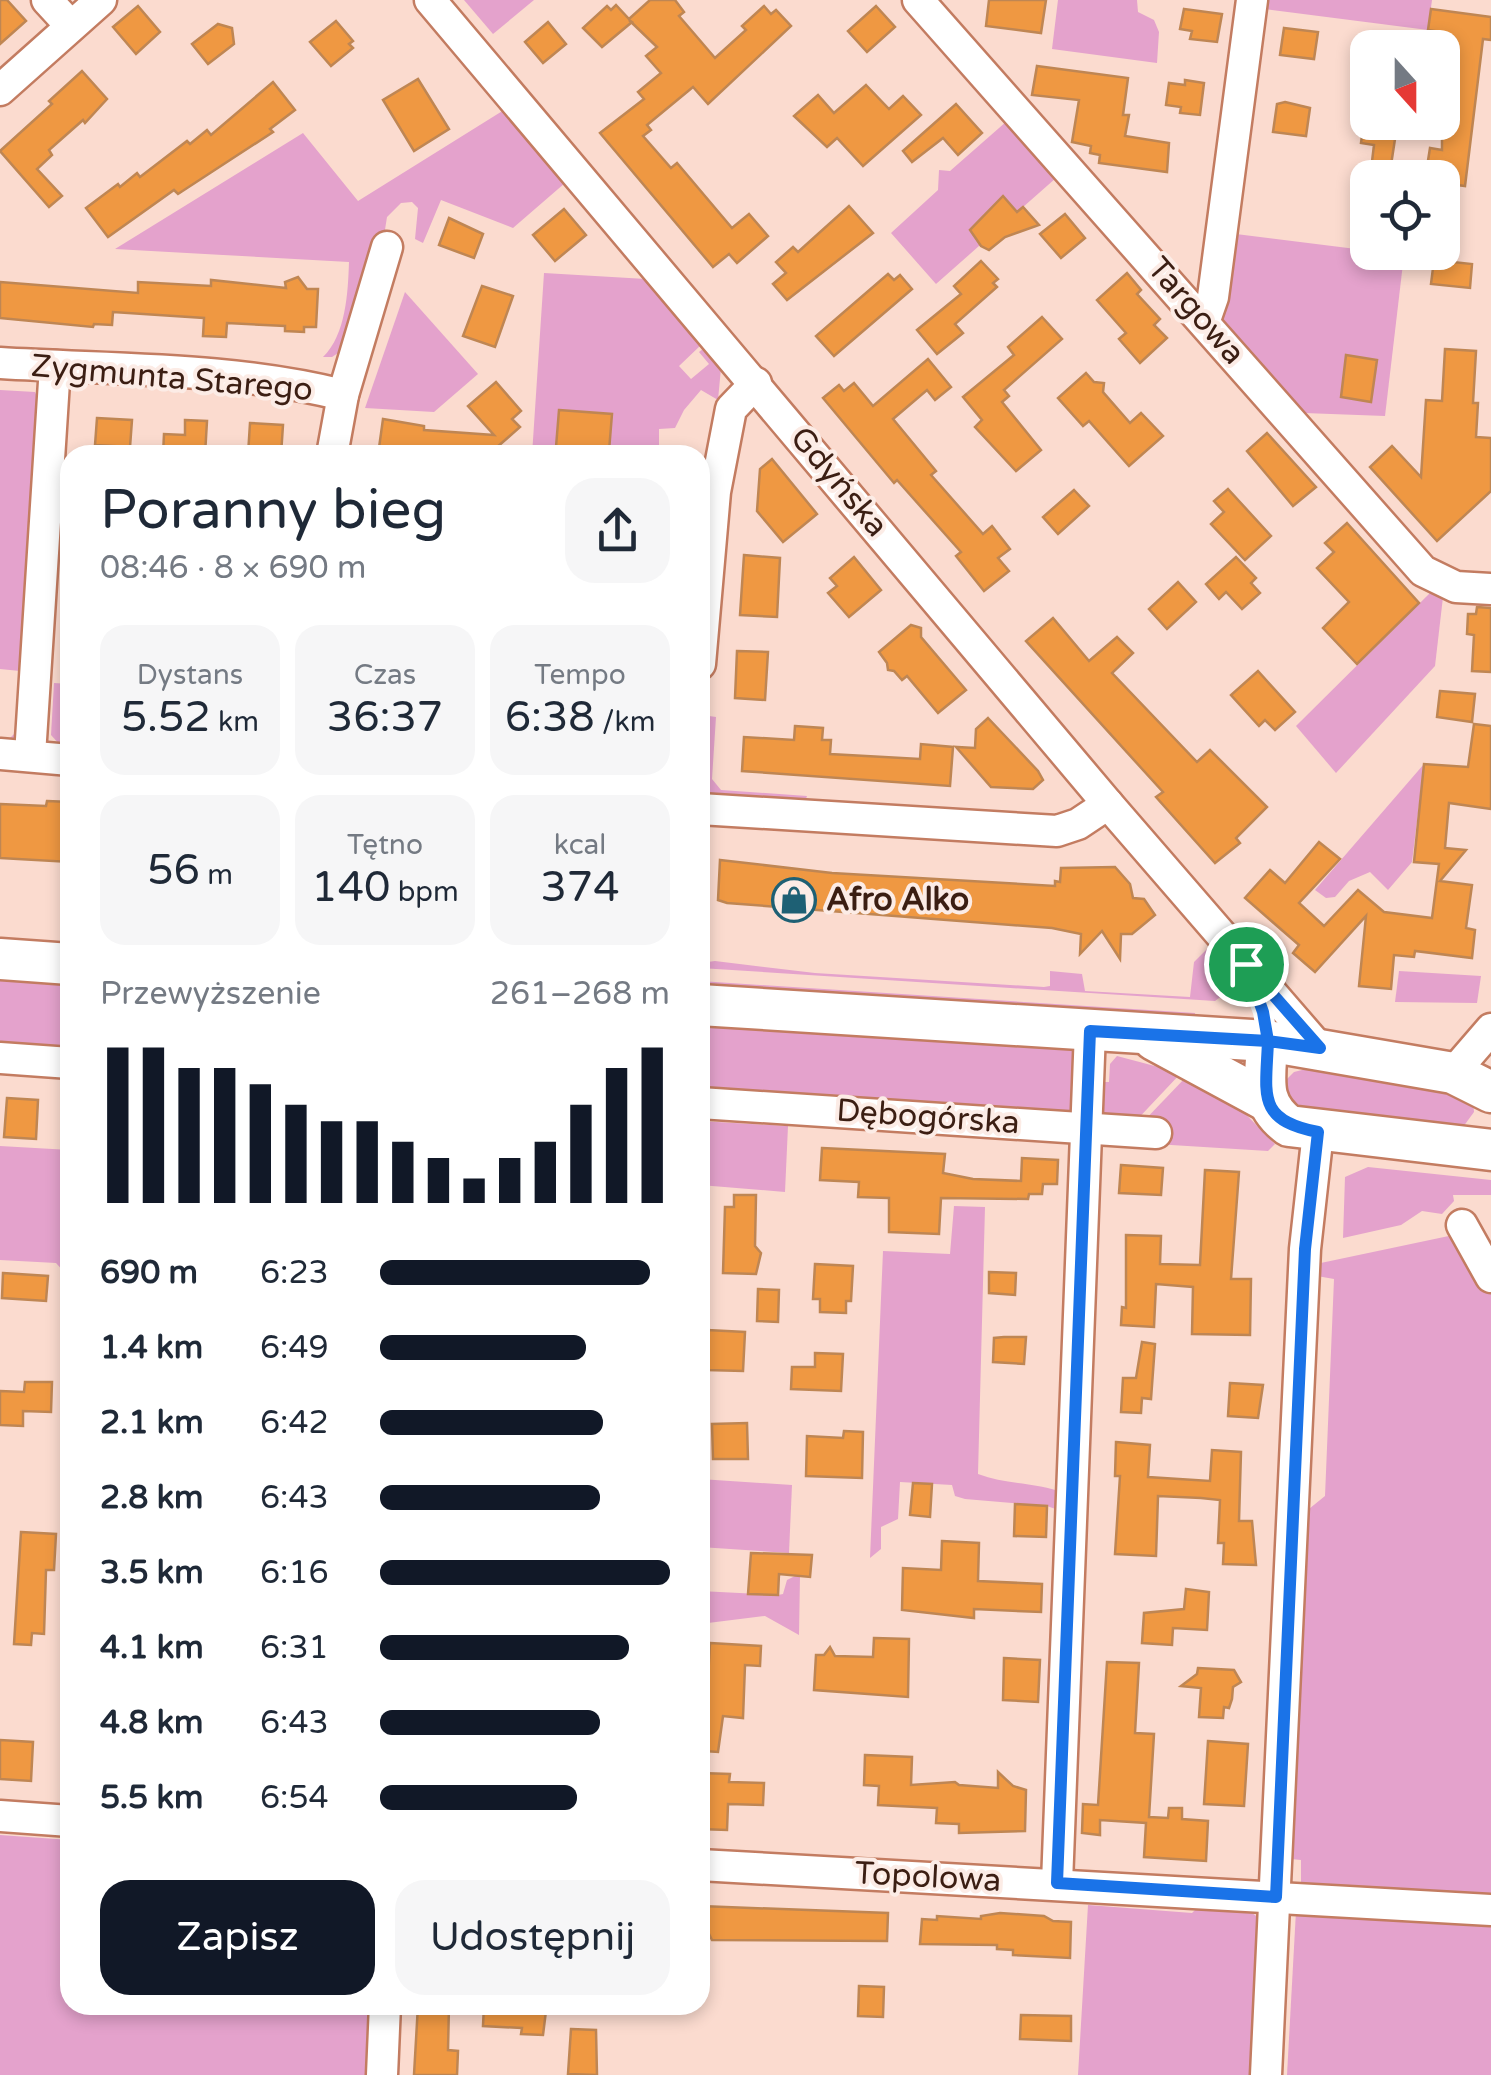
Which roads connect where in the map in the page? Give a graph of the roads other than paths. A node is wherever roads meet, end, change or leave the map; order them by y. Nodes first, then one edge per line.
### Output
1 (48, 0) edge
2 (102, 0) edge
3 (430, 0) edge
4 (918, 0) edge
5 (1252, 0) edge
6 (70, 26) junction
7 (0, 90) edge
8 (386, 246) dead end
9 (1204, 320) junction
10 (0, 364) edge
11 (55, 366) junction
12 (756, 383) junction
13 (343, 395) junction
14 (334, 445) edge
15 (710, 483) edge
16 (1491, 589) edge
17 (15, 754) edge
18 (60, 759) edge
19 (1108, 804) junction
20 (710, 810) edge
21 (0, 959) edge
22 (60, 963) edge
23 (1246, 964) junction
24 (710, 1006) edge
25 (1491, 1029) edge
26 (1090, 1031) junction
27 (1144, 1035) junction
28 (1268, 1041) junction
29 (1320, 1048) junction
30 (0, 1058) edge
31 (60, 1062) edge
32 (1453, 1073) junction
33 (1491, 1093) edge
34 (1266, 1100) junction
35 (710, 1104) edge
36 (1088, 1128) junction
37 (1318, 1132) junction
38 (1156, 1133) dead end
39 (1478, 1149) edge
40 (1462, 1225) dead end
41 (1491, 1277) edge
42 (0, 1816) edge
43 (60, 1820) edge
44 (710, 1866) edge
45 (1057, 1883) junction
46 (1276, 1897) junction
47 (1491, 1910) edge
48 (385, 2015) edge
49 (382, 2075) edge
50 (1266, 2075) edge

1 - 6 street
2 - 6 street
3 - 12 street, Gdyńska
4 - 9 street, Targowa
5 - 9 street
6 - 7 street
8 - 13 street
9 - 16 street, Targowa
10 - 11 street, Zygmunta Starego
11 - 13 street, Zygmunta Starego
11 - 17 street
12 - 15 street
12 - 19 street, Gdyńska
13 - 14 street
17 - 18 street
19 - 20 street
19 - 23 street, Gdyńska
21 - 22 main road
23 - 28 street, Gdyńska
23 - 29 street, Gdyńska
24 - 26 main road
25 - 32 street
26 - 27 main road
26 - 36 street
27 - 28 main road
27 - 34 main road
28 - 29 main road
28 - 34 main road
29 - 32 main road
30 - 31 street
32 - 33 main road
33 - 39 main road
34 - 37 main road
35 - 36 street, Dębogórska
36 - 38 street, Dębogórska
36 - 45 street
37 - 39 main road
37 - 46 street
40 - 41 street
42 - 43 street
44 - 45 street, Topolowa
45 - 46 street, Topolowa
46 - 47 street, Topolowa
46 - 50 street
48 - 49 street

